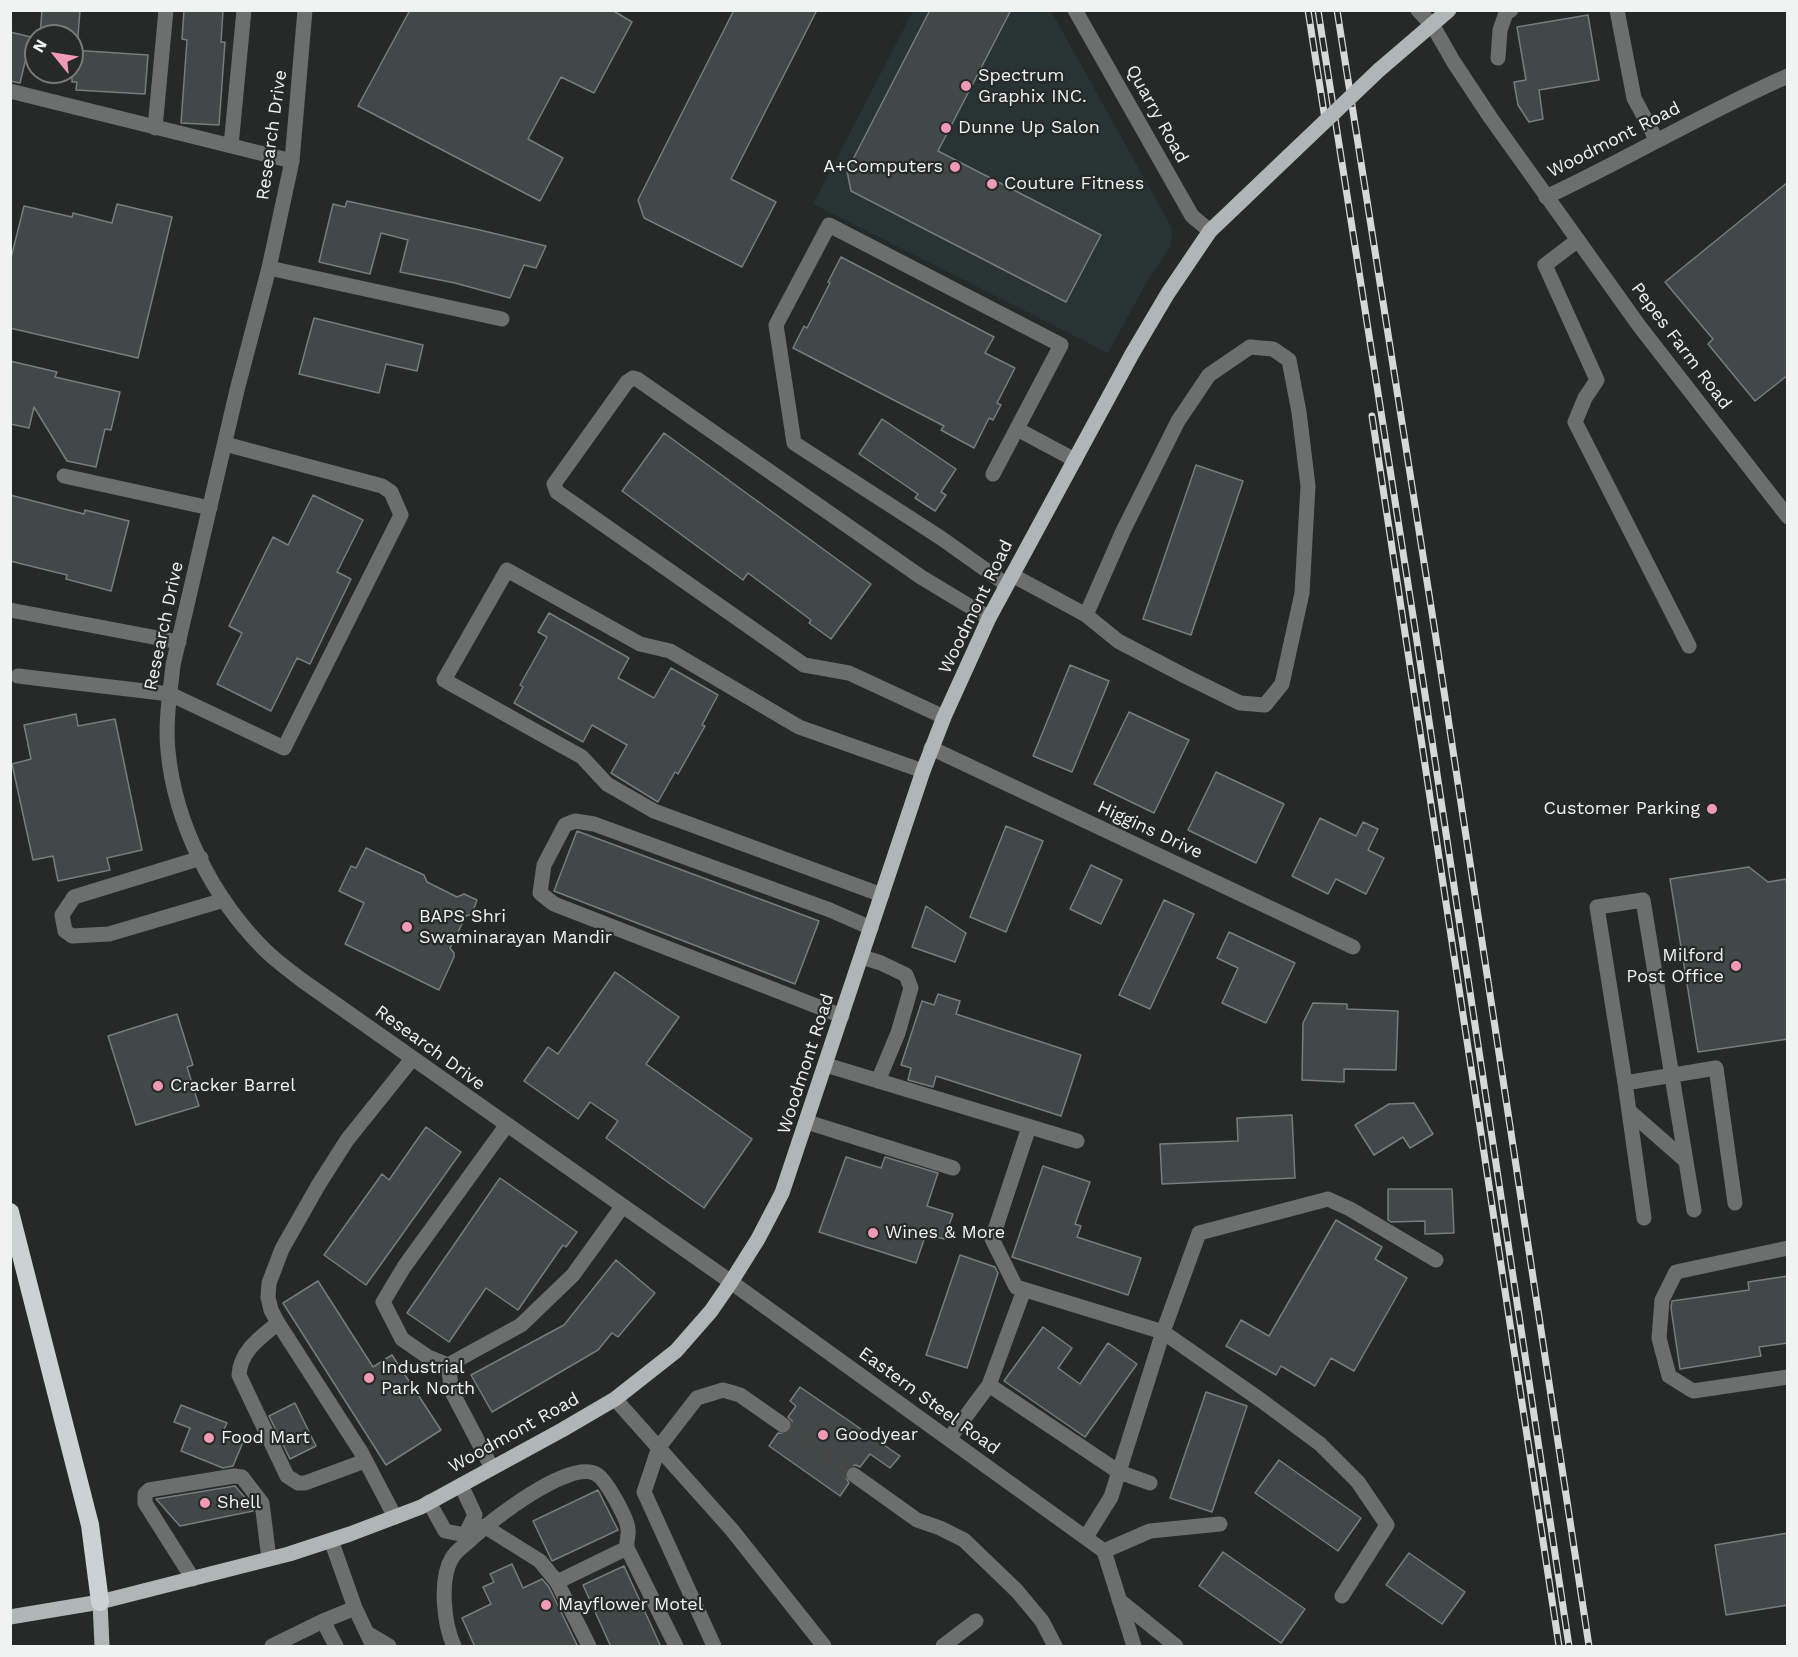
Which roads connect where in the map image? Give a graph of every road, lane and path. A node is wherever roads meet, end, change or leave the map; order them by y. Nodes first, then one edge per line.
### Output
1 (166, 10) edge
2 (244, 10) edge
3 (305, 10) edge
4 (1075, 10) edge
5 (1418, 10) edge
6 (1449, 10) edge
7 (1511, 10) edge
8 (1617, 10) edge
9 (1433, 26) junction
10 (1498, 58) dead end
11 (1788, 76) edge
12 (10, 92) edge
13 (155, 128) junction
14 (1656, 140) junction
15 (231, 146) junction
16 (292, 161) junction
17 (1546, 197) junction
18 (1210, 231) junction
19 (1578, 240) junction
20 (269, 268) junction
21 (502, 319) dead end
22 (1017, 429) junction
23 (225, 444) junction
24 (1075, 460) junction
25 (993, 474) dead end
26 (64, 476) dead end
27 (210, 508) junction
28 (1788, 517) edge
29 (1010, 580) junction
30 (10, 610) edge
31 (1086, 615) junction
32 (989, 618) junction
33 (179, 642) junction
34 (1689, 646) dead end
35 (18, 676) dead end
36 (170, 694) junction
37 (944, 717) junction
38 (931, 748) junction
39 (923, 771) junction
40 (201, 858) junction
41 (882, 895) junction
42 (224, 900) junction
43 (871, 928) junction
44 (1353, 947) dead end
45 (862, 957) junction
46 (842, 1016) junction
47 (412, 1059) junction
48 (826, 1065) junction
49 (1671, 1075) junction
50 (878, 1081) junction
51 (1625, 1083) junction
52 (1629, 1111) junction
53 (807, 1122) junction
54 (506, 1126) junction
55 (1029, 1127) junction
56 (1077, 1141) dead end
57 (1686, 1161) junction
58 (954, 1168) dead end
59 (1735, 1203) dead end
60 (622, 1207) junction
61 (1694, 1210) dead end
62 (10, 1212) edge
63 (1644, 1218) dead end
64 (1788, 1248) edge
65 (1436, 1260) dead end
66 (731, 1282) junction
67 (1024, 1290) junction
68 (279, 1323) junction
69 (1163, 1332) junction
70 (448, 1365) junction
71 (1788, 1377) edge
72 (989, 1385) junction
73 (615, 1399) junction
74 (783, 1425) tunnel mouth
75 (949, 1440) junction
76 (659, 1447) junction
77 (365, 1461) junction
78 (492, 1468) junction
79 (1119, 1473) junction
80 (854, 1475) tunnel mouth
81 (1150, 1483) dead end
82 (460, 1485) junction
83 (429, 1502) junction
84 (395, 1516) junction
85 (1220, 1524) dead end
86 (484, 1526) junction
87 (1086, 1537) junction
88 (467, 1538) junction
89 (331, 1540) junction
90 (627, 1548) junction
91 (1104, 1551) junction
92 (268, 1559) junction
93 (193, 1579) junction
94 (557, 1582) junction
95 (1342, 1596) dead end
96 (1119, 1600) junction
97 (100, 1602) junction
98 (355, 1608) junction
99 (10, 1617) edge
100 (323, 1621) junction
101 (976, 1621) dead end
102 (370, 1640) edge
103 (278, 1645) edge
104 (102, 1647) edge
105 (336, 1647) edge
106 (389, 1647) edge
107 (454, 1647) edge
108 (589, 1647) edge
109 (676, 1647) edge
110 (714, 1647) edge
111 (824, 1647) edge
112 (943, 1647) edge
113 (1055, 1647) edge
114 (1134, 1647) edge
115 (1176, 1647) edge

1 - 13 street
2 - 15 street
3 - 16 street, Research Drive
4 - 18 street, Quarry Road
5 - 9 street, Woodmont Road
6 - 9 main road, Woodmont Road
7 - 10 street
8 - 14 street
9 - 17 street, Woodmont Road
9 - 18 main road, Woodmont Road, bridge
11 - 14 street, Woodmont Road
12 - 13 street
13 - 15 street
14 - 17 street, Woodmont Road
15 - 16 street
16 - 20 street, Research Drive
17 - 19 street, Pepes Farm Road
18 - 24 main road, Woodmont Road
19 - 28 street, Pepes Farm Road
19 - 34 street
20 - 21 street
20 - 23 street, Research Drive
22 - 24 street
22 - 25 street
22 - 29 street
23 - 27 street, Research Drive
23 - 36 street
24 - 29 main road, Woodmont Road
26 - 27 street
27 - 33 street, Research Drive
29 - 31 street
29 - 32 main road, Woodmont Road
30 - 33 street
31 - 31 street
32 - 37 main road, Woodmont Road
32 - 37 street
33 - 36 street, Research Drive
35 - 36 street
36 - 40 street, Research Drive
37 - 38 main road, Woodmont Road
38 - 39 main road, Woodmont Road
38 - 44 street, Higgins Drive
39 - 41 main road, Woodmont Road
39 - 41 street
40 - 42 street, Research Drive
40 - 42 street
41 - 43 main road, Woodmont Road
42 - 47 street, Research Drive
43 - 45 main road, Woodmont Road
43 - 46 street
45 - 46 main road, Woodmont Road
45 - 50 street
46 - 48 main road, Woodmont Road
47 - 54 street, Research Drive
47 - 68 street
48 - 50 street
48 - 53 main road, Woodmont Road
49 - 51 street
49 - 51 street
49 - 57 street
49 - 59 street
50 - 55 street
51 - 52 street
52 - 57 street
52 - 63 street
53 - 58 street
53 - 66 main road, Woodmont Road
54 - 60 street, Research Drive
54 - 70 street
55 - 56 street
55 - 67 street
57 - 61 street
60 - 66 street, Research Drive
60 - 70 street
62 - 97 highway
64 - 71 street
65 - 69 street
66 - 73 main road, Woodmont Road
66 - 75 street, Eastern Steel Road
67 - 69 street
67 - 72 street
68 - 77 street
68 - 77 street
69 - 79 street
69 - 95 street
70 - 78 street
72 - 75 street
72 - 79 street
73 - 76 street
73 - 78 main road, Woodmont Road
74 - 76 street
75 - 87 street, Eastern Steel Road
76 - 110 street
76 - 111 street
77 - 84 street
78 - 82 main road, Woodmont Road
79 - 81 street
79 - 87 street
80 - 113 street
82 - 83 main road, Woodmont Road
82 - 88 street
83 - 84 main road, Woodmont Road
83 - 88 street
84 - 89 main road, Woodmont Road
85 - 91 street
86 - 88 street
86 - 90 street
86 - 94 street
87 - 91 street, Eastern Steel Road
88 - 107 street
89 - 92 main road, Woodmont Road
89 - 98 street
90 - 94 street
90 - 109 street
91 - 96 street
92 - 93 main road, Woodmont Road
92 - 93 street
93 - 97 main road, Woodmont Road
94 - 108 street
96 - 114 street
96 - 115 street
97 - 99 main road, Woodmont Road
97 - 104 main road
98 - 100 street
98 - 102 street
100 - 103 street
100 - 105 street
101 - 112 street
102 - 106 street

